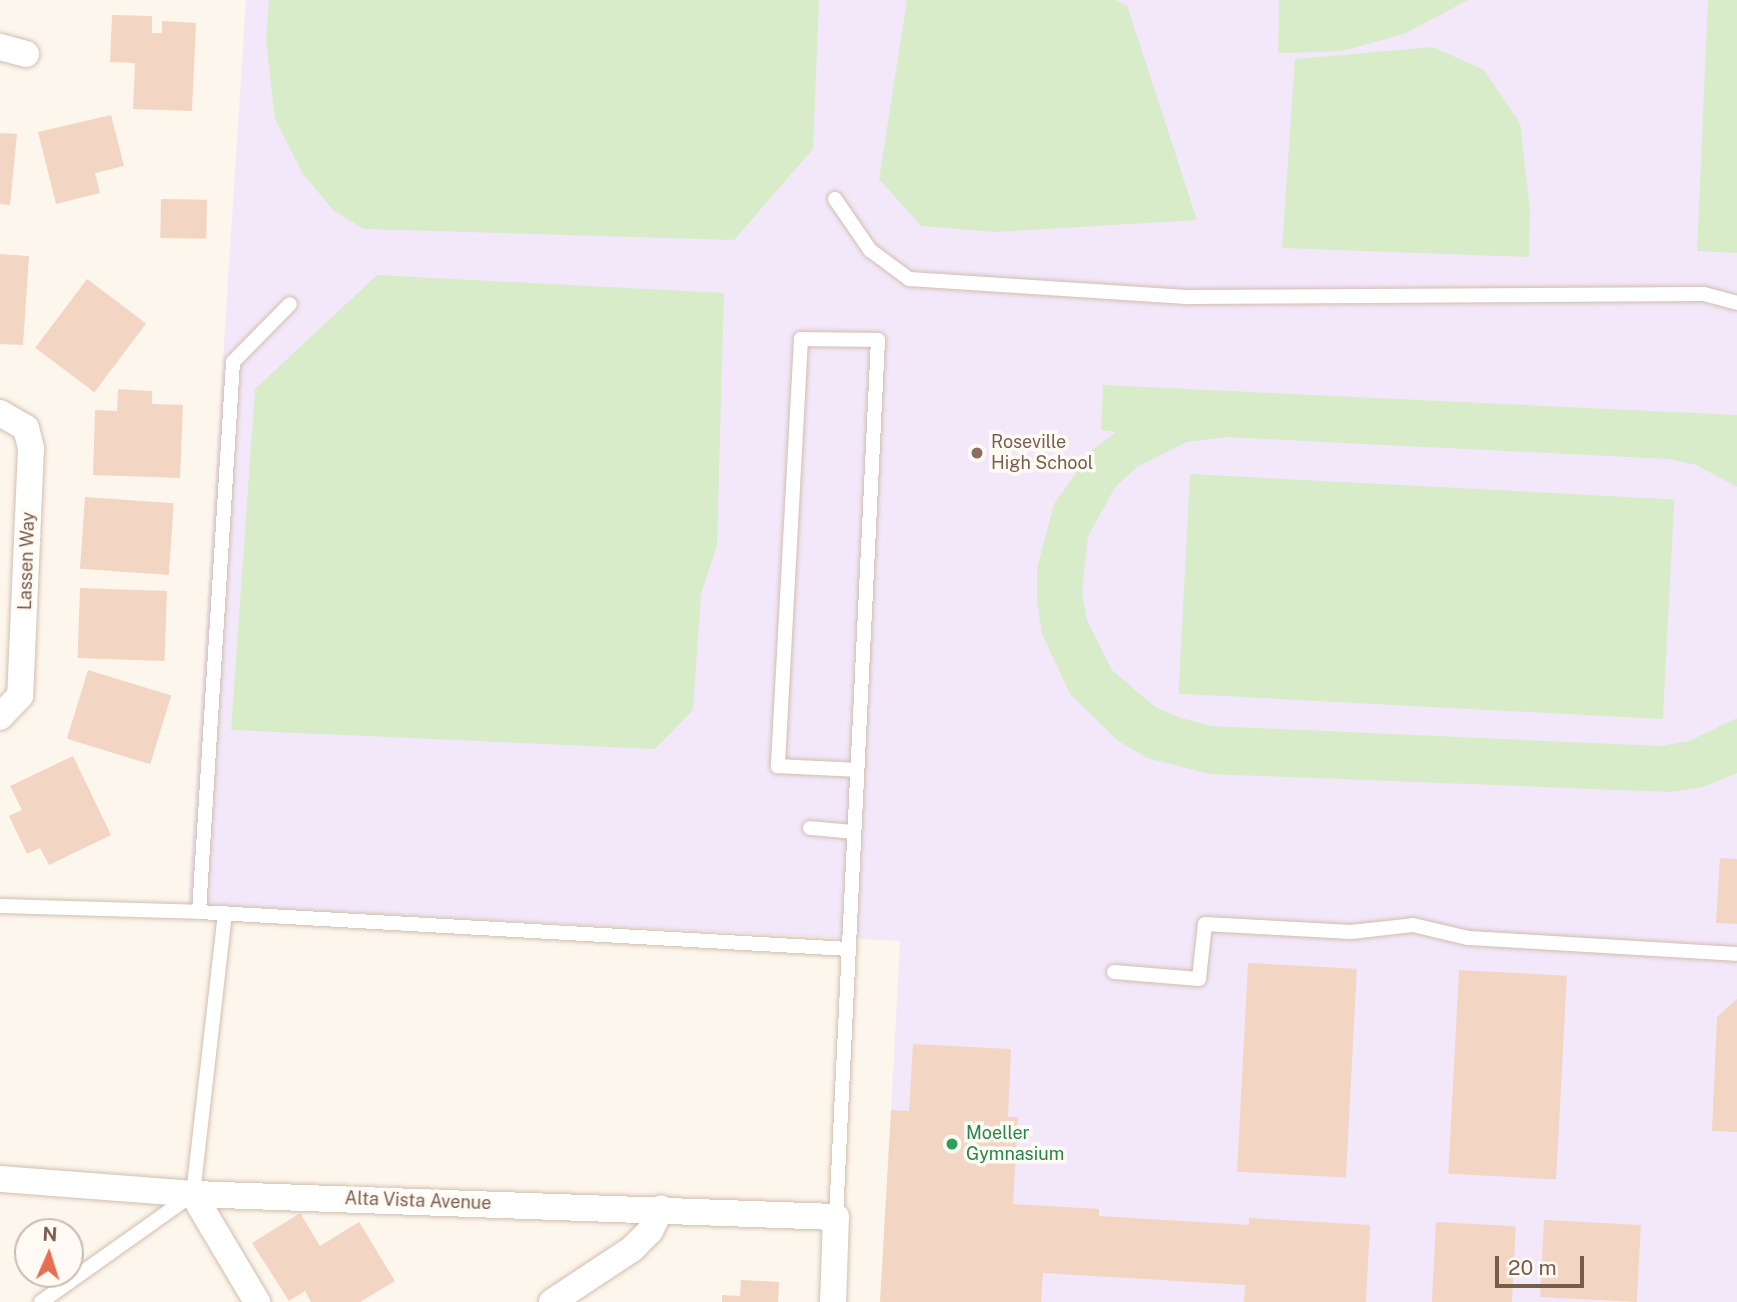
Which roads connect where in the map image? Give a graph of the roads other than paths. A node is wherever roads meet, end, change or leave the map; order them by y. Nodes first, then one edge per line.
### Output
1 (0, 47) edge
2 (26, 54) dead end
3 (835, 199) dead end
4 (1737, 303) edge
5 (290, 304) dead end
6 (0, 413) edge
7 (0, 717) edge
8 (857, 770) junction
9 (810, 828) dead end
10 (854, 832) junction
11 (0, 906) edge
12 (199, 912) junction
13 (225, 914) junction
14 (849, 949) junction
15 (1737, 954) edge
16 (1114, 972) dead end
17 (0, 1179) edge
18 (193, 1194) junction
19 (661, 1208) junction
20 (836, 1217) junction
21 (41, 1302) edge
22 (257, 1302) edge
23 (552, 1302) edge
24 (833, 1302) edge

1 - 2 street
3 - 4 lane
5 - 12 lane
6 - 7 street, Lassen Way
8 - 8 lane
8 - 10 lane
9 - 10 lane
10 - 14 lane
11 - 12 lane
12 - 13 lane
13 - 14 lane
13 - 18 lane
14 - 20 lane
15 - 16 lane
17 - 18 street, Alta Vista Avenue
18 - 19 street, Alta Vista Avenue
18 - 21 lane
18 - 22 street
19 - 20 street, Alta Vista Avenue
19 - 23 street
20 - 24 street

